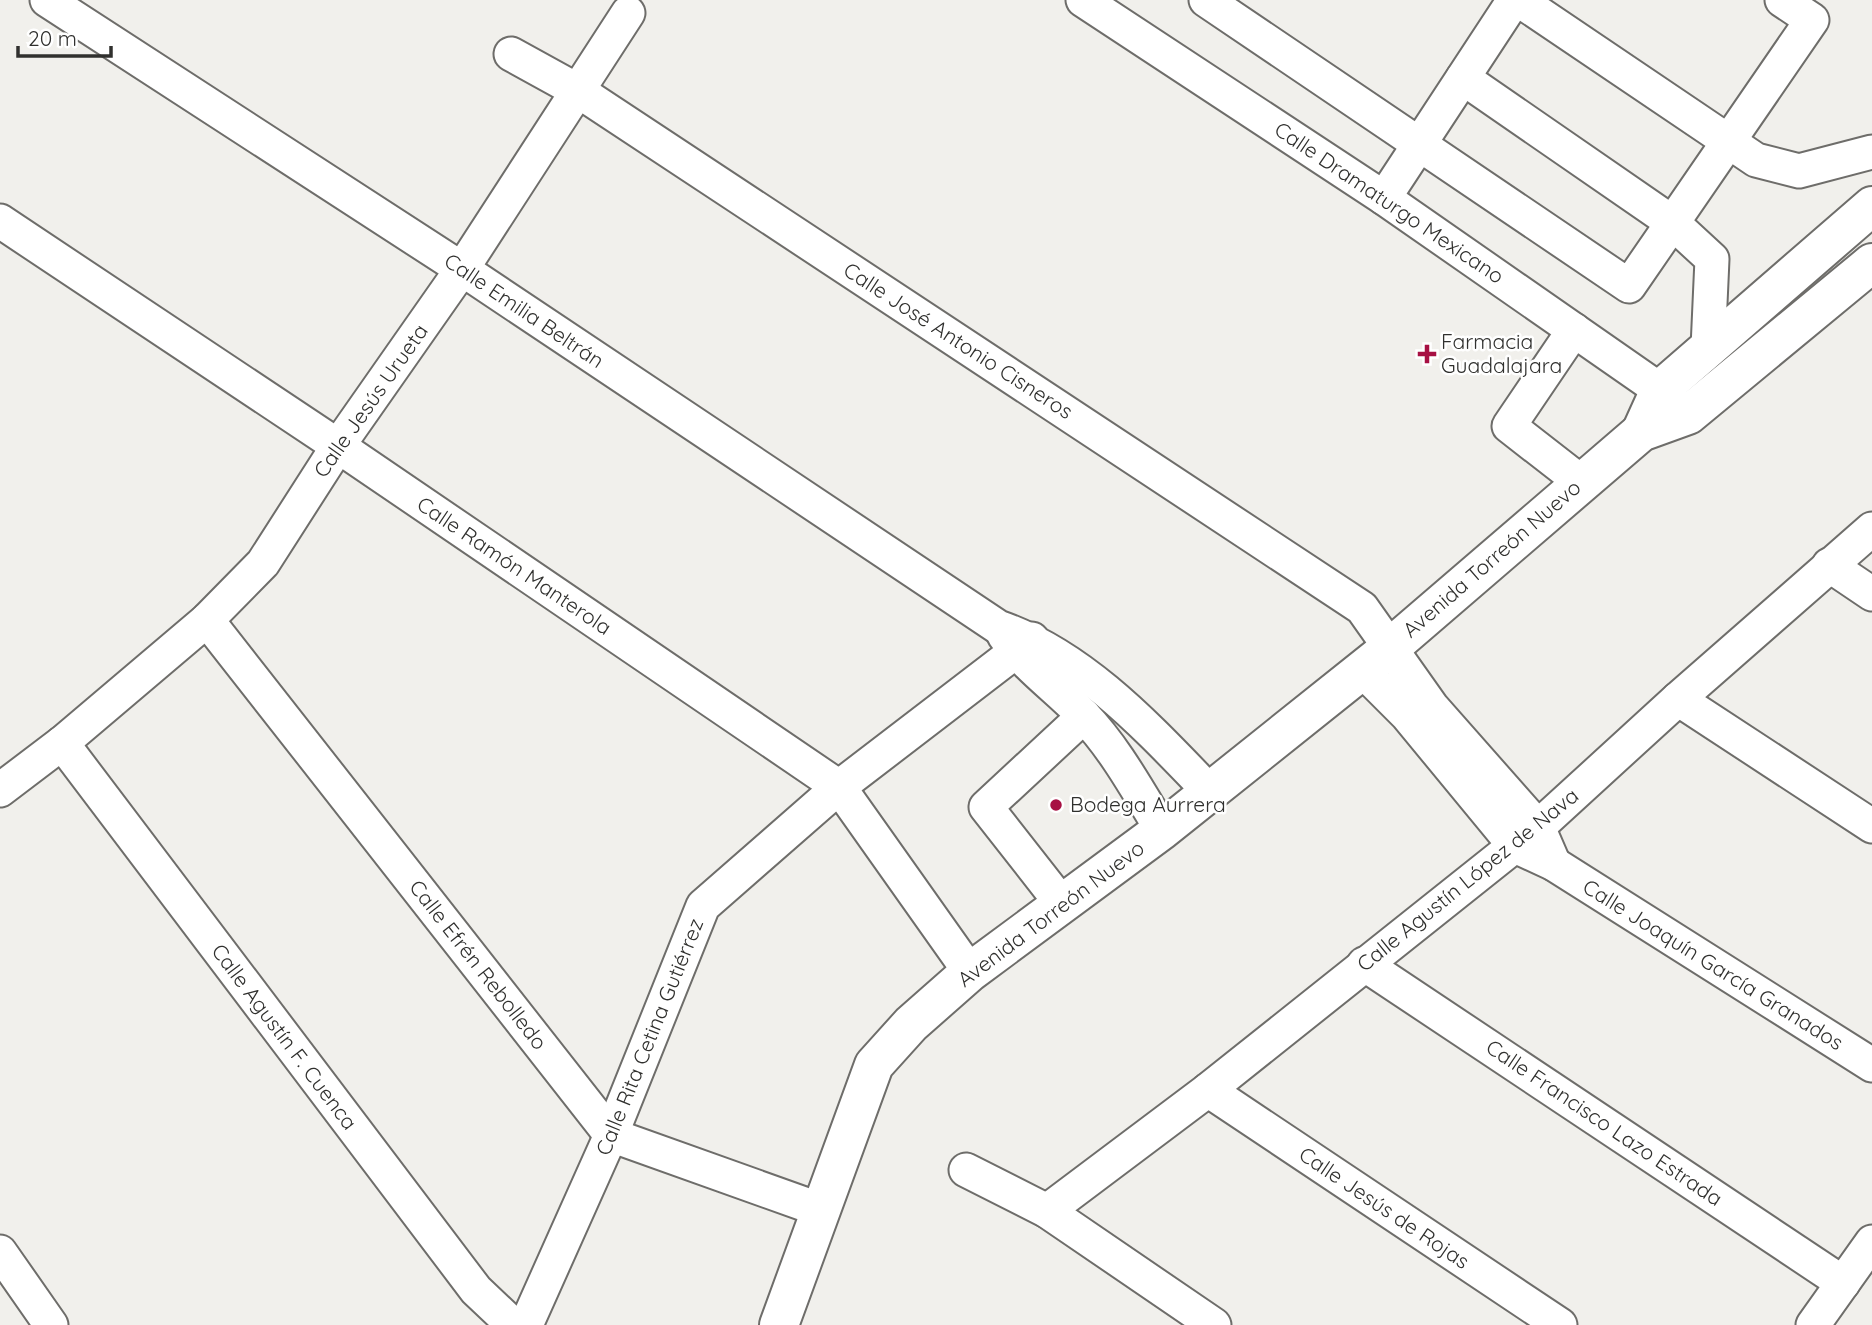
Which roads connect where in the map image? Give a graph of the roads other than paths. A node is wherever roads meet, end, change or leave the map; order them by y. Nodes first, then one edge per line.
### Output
1 (47, 0) edge
2 (1083, 0) edge
3 (1206, 0) edge
4 (1517, 0) edge
5 (1783, 0) edge
6 (628, 13) dead end
7 (511, 54) dead end
8 (1463, 78) junction
9 (580, 92) junction
10 (1420, 142) junction
11 (1728, 142) junction
12 (1872, 152) edge
13 (1384, 198) junction
14 (1872, 206) edge
15 (0, 221) edge
16 (1673, 223) junction
17 (1872, 263) edge
18 (462, 269) junction
19 (1574, 330) junction
20 (1708, 348) junction
21 (1660, 390) junction
22 (1688, 415) junction
23 (1641, 432) junction
24 (338, 446) junction
25 (1581, 482) junction
26 (1872, 529) edge
27 (1829, 565) junction
28 (1872, 594) edge
29 (207, 620) junction
30 (1015, 639) junction
31 (1376, 658) junction
32 (1678, 699) junction
33 (1084, 716) junction
34 (62, 743) junction
35 (839, 787) junction
36 (0, 790) edge
37 (1210, 792) junction
38 (1872, 826) edge
39 (1162, 830) junction
40 (1527, 836) junction
41 (1062, 904) junction
42 (1364, 964) junction
43 (970, 972) junction
44 (1872, 1065) edge
45 (1208, 1090) junction
46 (611, 1135) junction
47 (966, 1170) dead end
48 (821, 1210) junction
49 (1047, 1211) junction
50 (1872, 1242) edge
51 (0, 1251) edge
52 (1843, 1283) junction
53 (783, 1324) edge
54 (51, 1325) edge
55 (513, 1325) edge
56 (526, 1325) edge
57 (1214, 1325) edge
58 (1560, 1325) edge
59 (1813, 1325) edge

1 - 18 street, Calle Emilia Beltrán
2 - 13 street, Calle Dramaturgo Mexicano
3 - 10 street
4 - 8 street
4 - 11 street
5 - 11 street
6 - 9 street, Calle Jesús Urueta
7 - 9 street, Calle José Antonio Cisneros
8 - 10 street
8 - 16 street
9 - 18 street, Calle Jesús Urueta
9 - 31 street, Calle José Antonio Cisneros
10 - 13 street
10 - 16 street
11 - 12 street
11 - 16 street
13 - 19 street, Calle Dramaturgo Mexicano
14 - 20 main road, Avenida Torreón Nuevo
15 - 24 street, Calle Ramón Manterola
16 - 20 street
17 - 22 main road, Avenida Torreón Nuevo
18 - 24 street, Calle Jesús Urueta
18 - 30 street, Calle Emilia Beltrán
19 - 21 street, Calle Dramaturgo Mexicano
19 - 25 street
20 - 21 main road, Avenida Torreón Nuevo
21 - 22 street, Calle Dramaturgo Mexicano
21 - 23 main road, Avenida Torreón Nuevo
22 - 23 main road, Avenida Torreón Nuevo
23 - 25 main road, Avenida Torreón Nuevo
24 - 29 street, Calle Jesús Urueta
24 - 35 street, Calle Ramón Manterola
25 - 31 main road, Avenida Torreón Nuevo
26 - 27 street, Calle Agustín López de Nava
27 - 28 street
27 - 32 street, Calle Agustín López de Nava
29 - 34 street, Calle Jesús Urueta
29 - 46 street, Calle Efrén Rebolledo
30 - 33 street, Calle Emilia Beltrán
30 - 35 street, Calle Rita Cetina Gutiérrez
30 - 37 street, Calle Emilia Beltrán
31 - 37 main road, Avenida Torreón Nuevo
31 - 40 street, Calle Joaquín García Granados
32 - 38 street
32 - 40 street, Calle Agustín López de Nava
33 - 39 street, Calle Emilia Beltrán
33 - 41 street
34 - 36 street, Calle Jesús Urueta
34 - 55 street, Calle Agustín F. Cuenca
35 - 43 street, Calle Ramón Manterola
35 - 46 street, Calle Rita Cetina Gutiérrez
37 - 39 main road, Avenida Torreón Nuevo
39 - 41 main road, Avenida Torreón Nuevo
40 - 42 street, Calle Agustín López de Nava
40 - 44 street, Calle Joaquín García Granados
41 - 43 main road, Avenida Torreón Nuevo
42 - 45 street, Calle Agustín López de Nava
42 - 52 street, Calle Francisco Lazo Estrada
43 - 48 main road, Avenida Torreón Nuevo
45 - 49 street, Calle Agustín López de Nava
45 - 58 street, Calle Jesús de Rojas
46 - 48 street
46 - 56 street, Calle Rita Cetina Gutiérrez
47 - 49 street
48 - 53 main road, Avenida Torreón Nuevo
49 - 57 street
50 - 52 street
51 - 54 street
52 - 59 street

